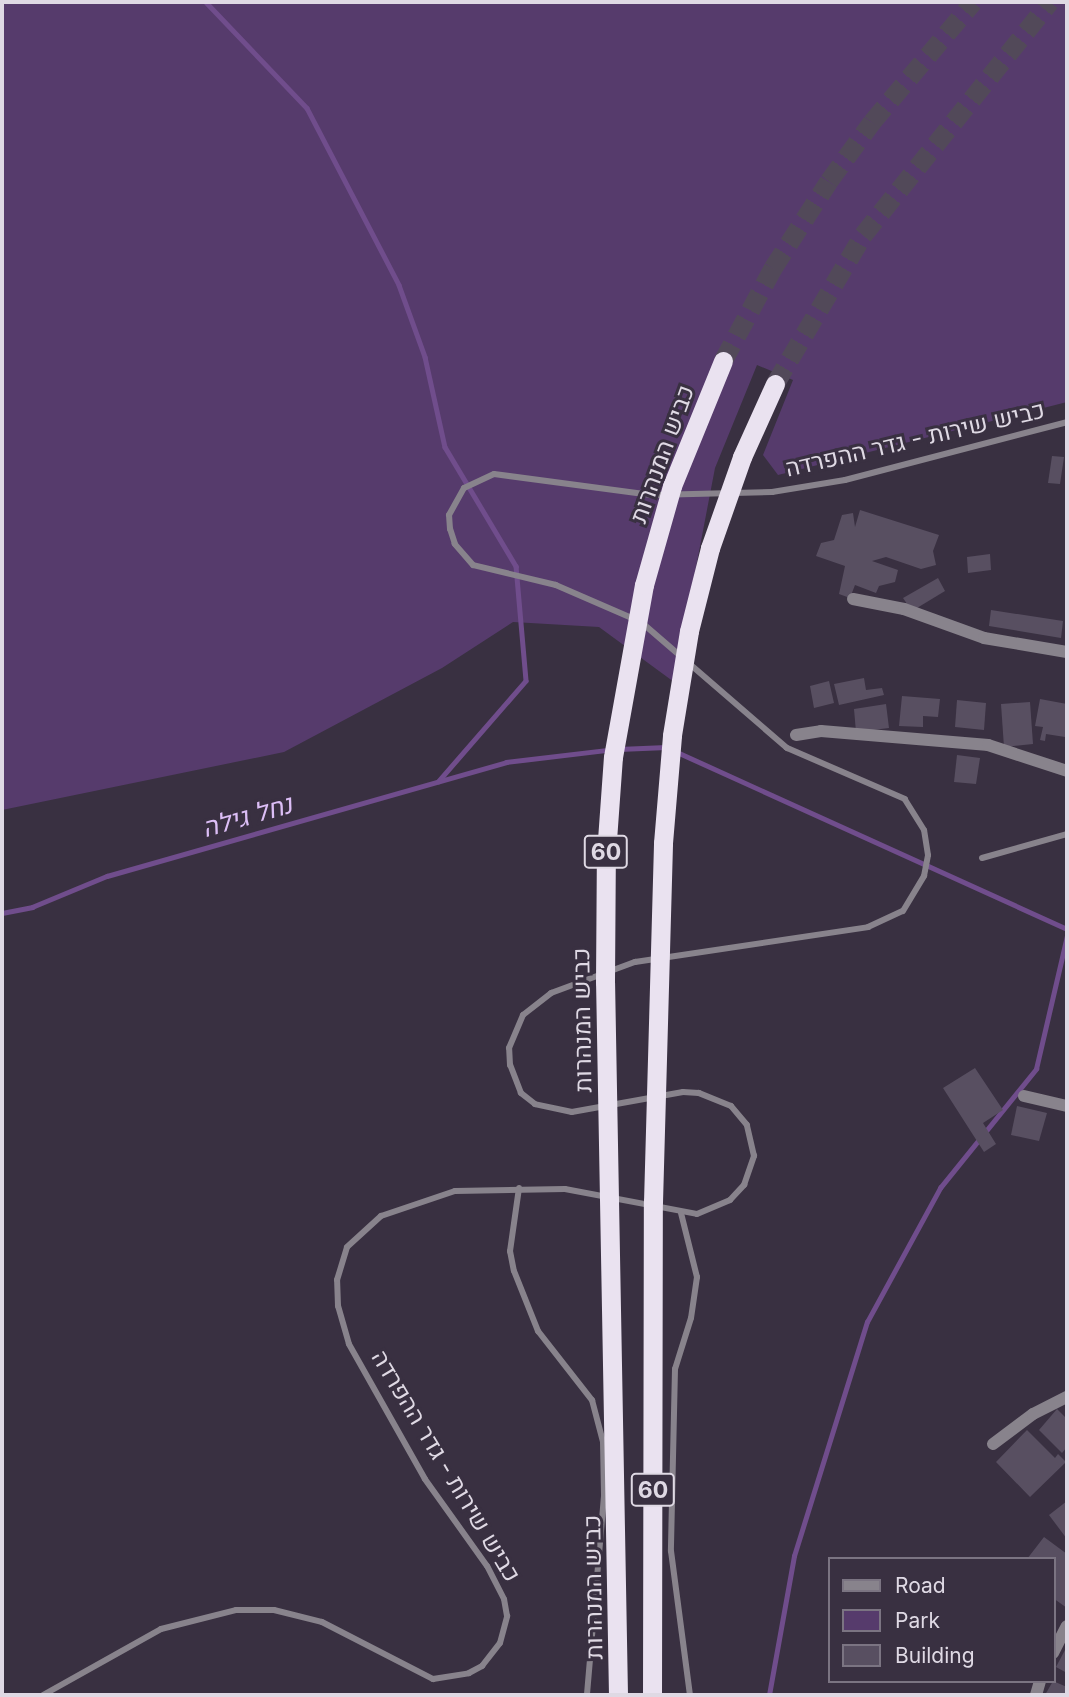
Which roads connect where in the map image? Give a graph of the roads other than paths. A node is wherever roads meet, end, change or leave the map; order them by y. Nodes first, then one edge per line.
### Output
1 (723, 361) tunnel mouth
2 (775, 384) tunnel mouth
3 (1067, 422) edge
4 (853, 599) dead end
5 (1067, 652) edge
6 (796, 735) dead end
7 (1067, 771) edge
8 (1067, 834) edge
9 (982, 858) dead end
10 (1024, 1096) dead end
11 (1067, 1105) edge
12 (519, 1188) junction
13 (681, 1213) junction
14 (1067, 1397) edge
15 (993, 1444) dead end
16 (1067, 1626) edge
17 (1055, 1649) edge
18 (43, 1695) edge
19 (587, 1695) edge
20 (618, 1695) edge
21 (652, 1695) edge
22 (690, 1695) edge

1 - 20 highway, כביש המנהרות / 60
2 - 21 highway, 60
3 - 13 lane, כביש שירות - גדר ההפרדה
4 - 5 street
6 - 7 street
8 - 9 lane
10 - 11 street
12 - 13 lane, כביש שירות - גדר ההפרדה
12 - 18 lane, כביש שירות - גדר ההפרדה
12 - 19 lane
13 - 22 lane
14 - 15 street
16 - 17 street

